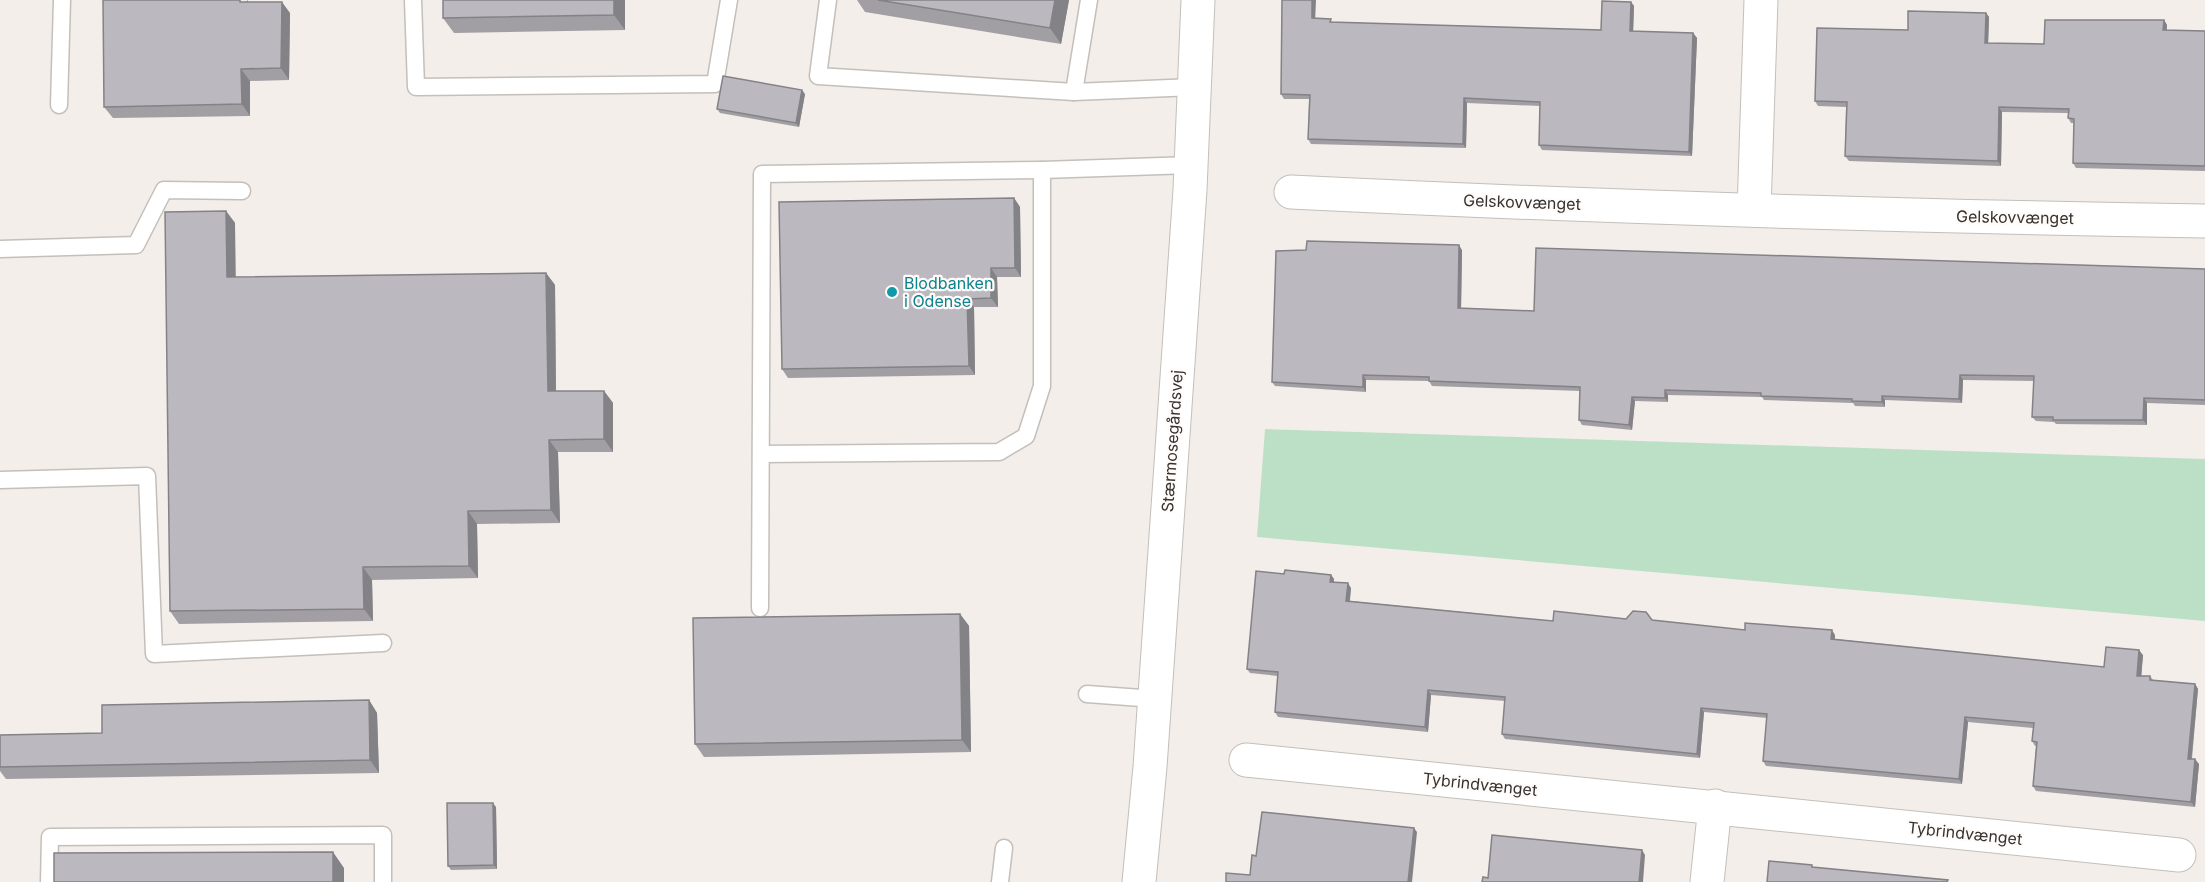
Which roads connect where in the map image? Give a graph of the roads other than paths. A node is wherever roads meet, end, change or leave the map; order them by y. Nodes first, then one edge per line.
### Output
1 (62, 0) edge
2 (413, 0) edge
3 (729, 0) edge
4 (828, 0) edge
5 (1089, 0) edge
6 (1198, 0) edge
7 (1761, 0) edge
8 (1194, 87) junction
9 (1074, 92) junction
10 (59, 105) dead end
11 (1191, 165) junction
12 (1042, 170) junction
13 (242, 191) dead end
14 (1291, 192) dead end
15 (1754, 210) junction
16 (2205, 221) edge
17 (0, 249) edge
18 (761, 454) junction
19 (0, 480) edge
20 (760, 608) dead end
21 (383, 643) dead end
22 (1087, 694) dead end
23 (1155, 699) junction
24 (1246, 760) dead end
25 (1715, 806) junction
26 (1004, 848) dead end
27 (2179, 855) dead end
28 (49, 882) edge
29 (383, 882) edge
30 (1000, 882) edge
31 (1139, 882) edge
32 (1707, 882) edge

1 - 10 lane
2 - 3 lane
4 - 9 lane
5 - 9 lane
6 - 8 street, Stærmosegårdsvej
7 - 15 street
8 - 9 lane
8 - 11 street, Stærmosegårdsvej
11 - 12 lane
11 - 23 street, Stærmosegårdsvej
12 - 18 lane
12 - 18 lane
13 - 17 lane
14 - 15 street, Gelskovvænget
15 - 16 street, Gelskovvænget
18 - 20 lane
19 - 21 lane
22 - 23 lane
23 - 31 street, Stærmosegårdsvej
24 - 25 street, Tybrindvænget
25 - 27 street, Tybrindvænget
25 - 32 street
26 - 30 lane
28 - 29 lane

